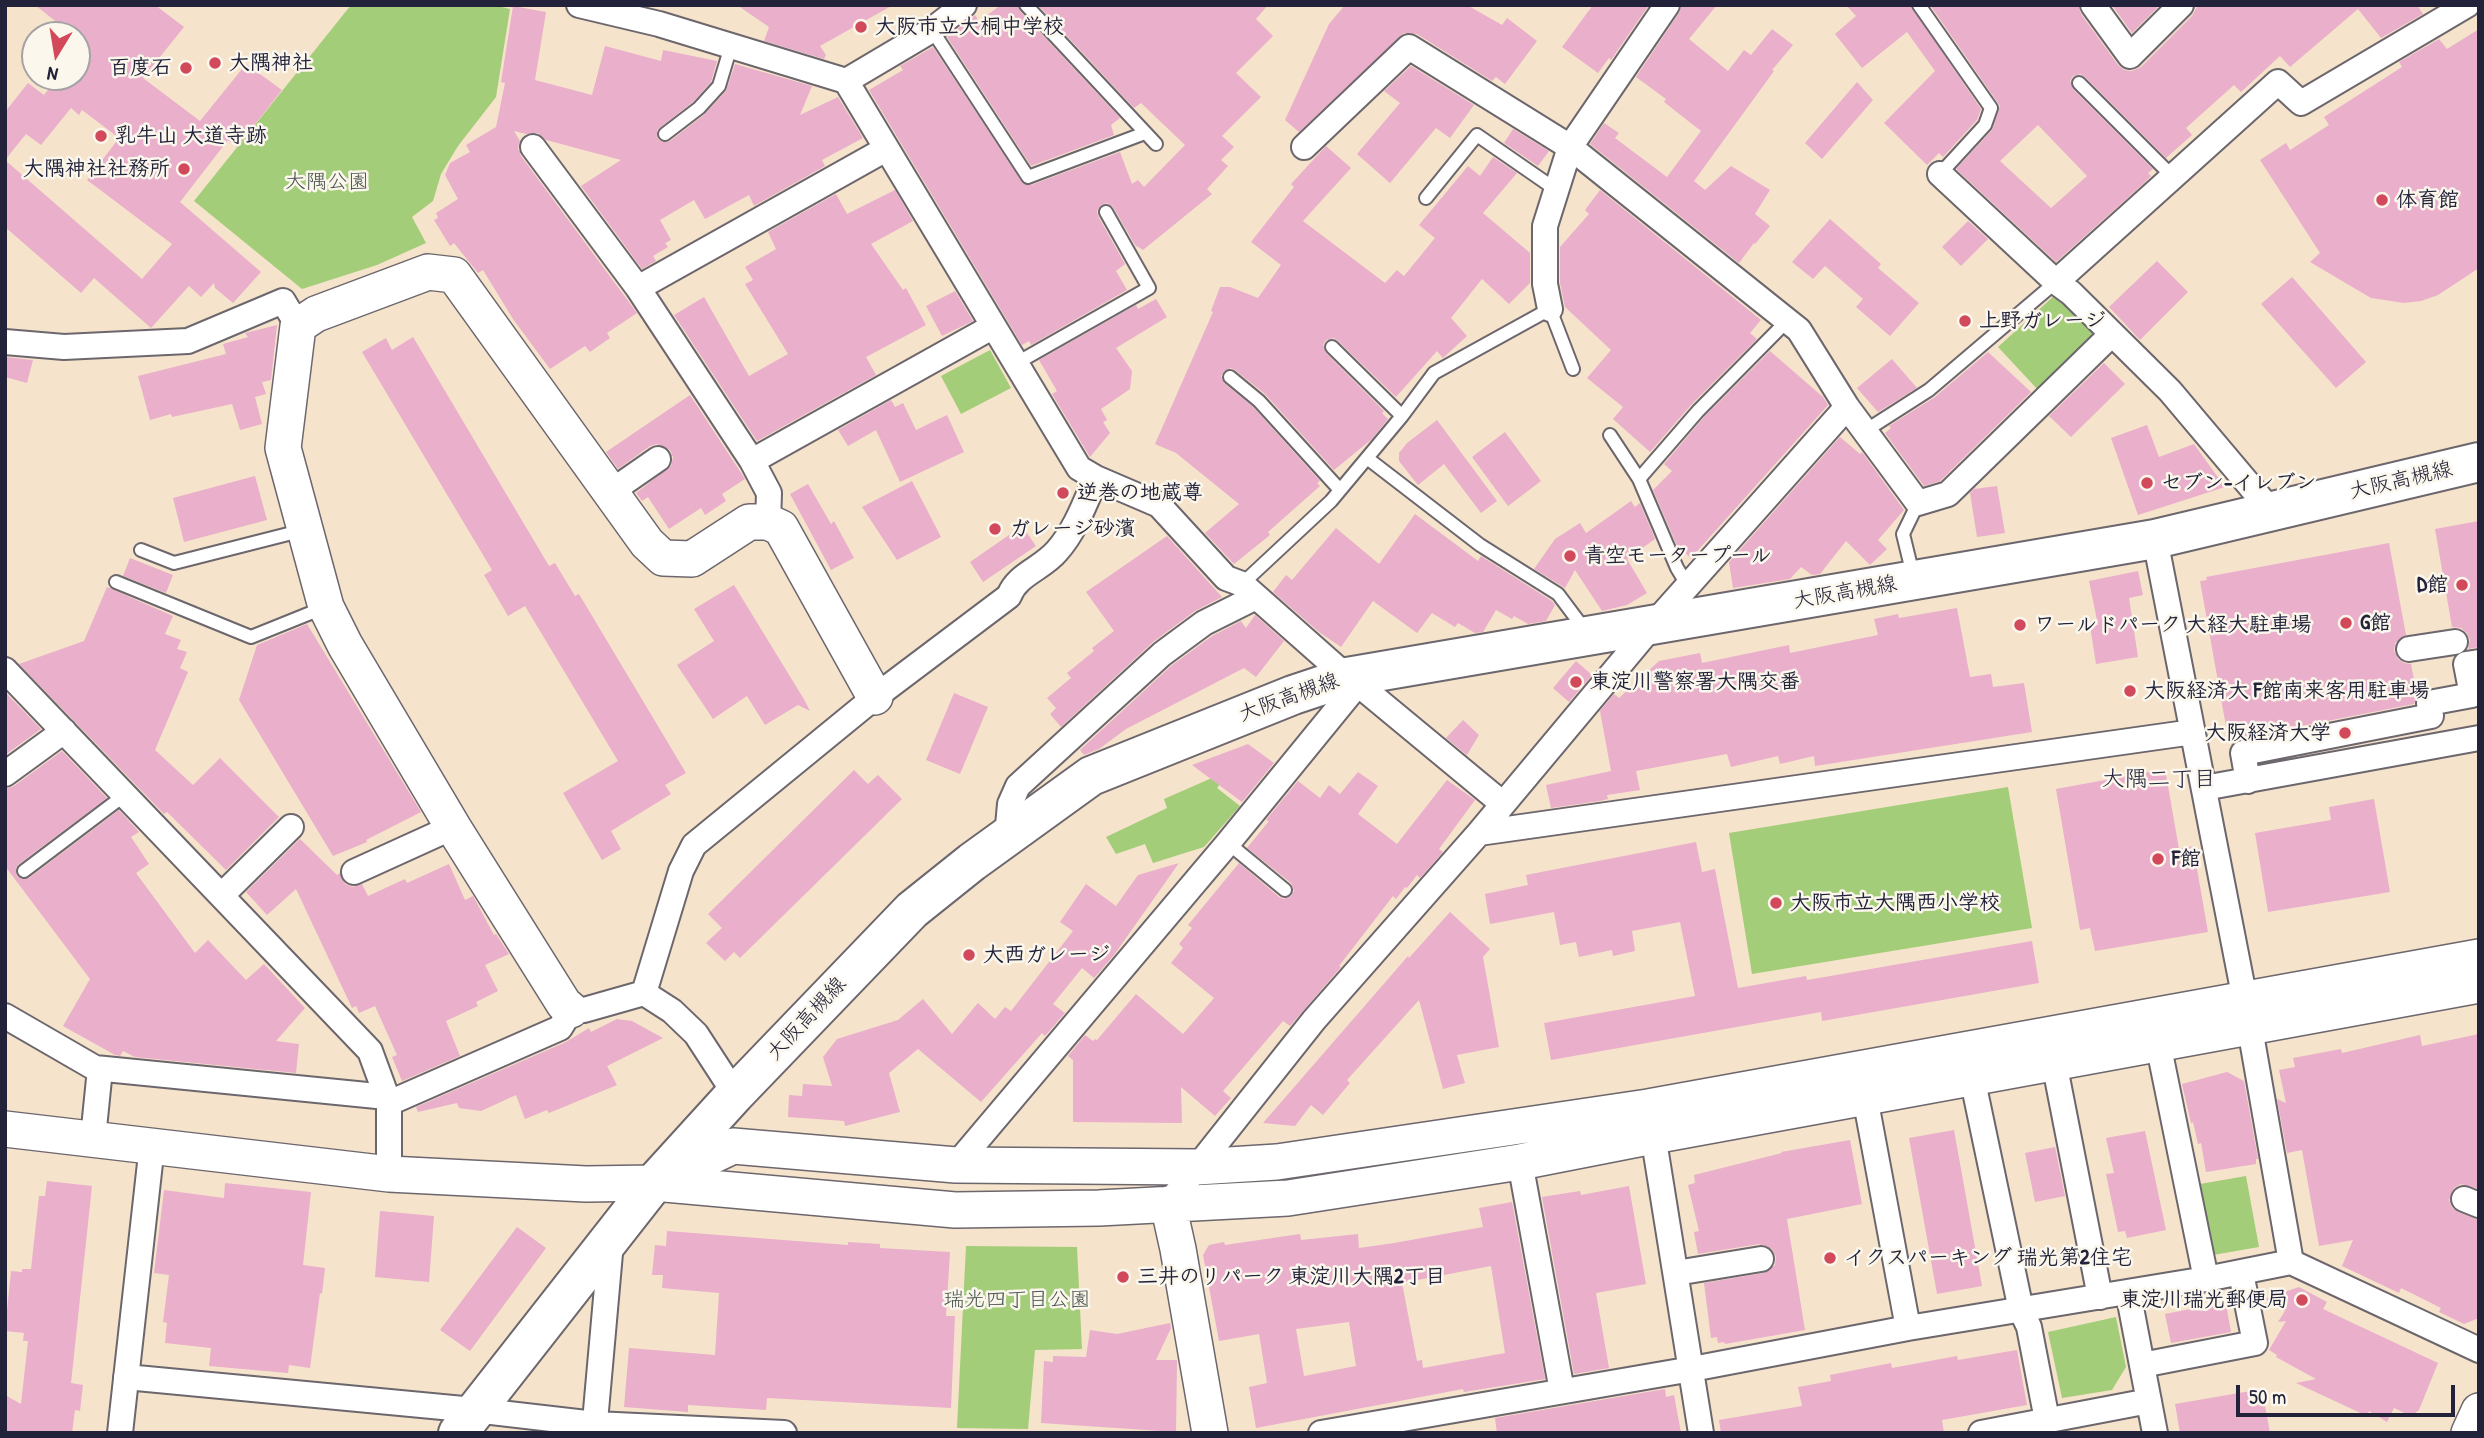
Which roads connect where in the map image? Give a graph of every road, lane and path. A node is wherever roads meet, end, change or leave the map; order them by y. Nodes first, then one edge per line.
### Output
1 (579, 5) edge
2 (964, 5) edge
3 (1027, 5) edge
4 (1667, 5) edge
5 (1919, 5) edge
6 (2093, 5) edge
7 (2180, 5) edge
8 (2467, 5) edge
9 (932, 30) junction
10 (731, 46) junction
11 (846, 80) junction
12 (2079, 83) dead end
13 (1146, 133) junction
14 (665, 134) dead end
15 (1156, 144) dead end
16 (533, 147) dead end
17 (1304, 148) dead end
18 (1570, 148) junction
19 (886, 149) junction
20 (1940, 174) joint
21 (2173, 177) junction
22 (1555, 189) junction
23 (1426, 198) dead end
24 (1106, 212) dead end
25 (2056, 282) junction
26 (638, 288) junction
27 (1550, 309) junction
28 (1787, 321) junction
29 (298, 326) junction
30 (992, 327) junction
31 (2112, 334) junction
32 (5, 342) edge
33 (1332, 347) dead end
34 (1014, 364) junction
35 (1573, 369) dead end
36 (1230, 377) dead end
37 (1847, 407) junction
38 (1402, 416) junction
39 (1865, 431) junction
40 (1610, 435) dead end
41 (1367, 458) junction
42 (659, 459) dead end
43 (752, 461) junction
44 (2479, 462) edge
45 (1096, 478) junction
46 (1639, 479) junction
47 (1340, 490) junction
48 (609, 493) junction
49 (1918, 503) junction
50 (2272, 512) junction
51 (768, 522) junction
52 (304, 530) junction
53 (2155, 539) junction
54 (141, 550) dead end
55 (1915, 581) junction
56 (116, 583) dead end
57 (1688, 586) junction
58 (1249, 590) junction
59 (326, 607) junction
60 (1652, 626) junction
61 (1590, 637) junction
62 (2409, 649) dead end
63 (2472, 663) edge
64 (5, 671) edge
65 (1357, 679) junction
66 (875, 697) junction
67 (64, 731) junction
68 (2193, 732) junction
69 (2479, 738) edge
70 (5, 774) edge
71 (2248, 781) junction
72 (2204, 788) junction
73 (126, 794) junction
74 (1503, 804) junction
75 (290, 827) dead end
76 (453, 827) junction
77 (1479, 833) junction
78 (1007, 837) junction
79 (1228, 843) junction
80 (24, 871) dead end
81 (354, 872) dead end
82 (1285, 890) dead end
83 (222, 895) junction
84 (2479, 957) edge
85 (2479, 985) edge
86 (644, 993) junction
87 (570, 1010) junction
88 (2247, 1013) junction
89 (5, 1016) edge
90 (2158, 1044) junction
91 (2054, 1062) junction
92 (100, 1069) junction
93 (1972, 1077) junction
94 (735, 1094) junction
95 (1865, 1097) junction
96 (388, 1100) junction
97 (1651, 1122) junction
98 (5, 1129) edge
99 (93, 1138) junction
100 (152, 1145) junction
101 (1520, 1163) junction
102 (956, 1165) junction
103 (1197, 1167) junction
104 (389, 1174) junction
105 (654, 1183) junction
106 (1168, 1204) junction
107 (611, 1237) junction
108 (1761, 1259) dead end
109 (2291, 1262) junction
110 (1676, 1273) junction
111 (2241, 1273) junction
112 (2206, 1279) junction
113 (2128, 1292) junction
114 (2100, 1297) junction
115 (2021, 1310) junction
116 (1908, 1328) junction
117 (2479, 1350) edge
118 (2142, 1364) junction
119 (1692, 1369) junction
120 (126, 1377) junction
121 (1562, 1391) junction
122 (2149, 1401) junction
123 (2479, 1410) edge
124 (2047, 1420) junction
125 (466, 1421) edge
126 (595, 1429) edge
127 (120, 1433) edge
128 (784, 1433) edge
129 (1210, 1433) edge
130 (1321, 1433) edge
131 (1701, 1433) edge
132 (1981, 1433) edge
133 (2155, 1433) edge
134 (2469, 1433) edge

1 - 10 street
2 - 9 street
3 - 13 lane
4 - 18 street
5 - 20 lane
6 - 7 street
8 - 21 street
9 - 11 street
9 - 13 lane
10 - 11 street
10 - 14 lane
11 - 19 street
12 - 21 lane
13 - 15 lane
16 - 26 street
17 - 18 street
18 - 22 street
18 - 28 street
19 - 26 street
19 - 30 street
20 - 25 street
21 - 25 street
22 - 23 lane
22 - 27 street
24 - 34 lane
25 - 31 street
25 - 39 lane
26 - 43 street
27 - 35 lane
27 - 38 lane
28 - 37 street
28 - 46 lane
29 - 32 street
29 - 48 street
29 - 52 street
30 - 34 street
30 - 43 street
31 - 49 street
31 - 50 street
33 - 38 lane
34 - 45 street
36 - 47 lane
37 - 39 street
37 - 57 street
38 - 41 lane
39 - 49 street
40 - 46 lane
41 - 47 lane
41 - 61 lane
42 - 48 street
43 - 51 street
44 - 50 main road, 大阪高槻線
45 - 58 street
45 - 66 street
46 - 57 lane
47 - 58 lane
48 - 51 street
49 - 55 lane
50 - 53 main road, 大阪高槻線
51 - 66 street
52 - 54 lane
52 - 59 street
53 - 55 main road, 大阪高槻線
53 - 68 street
55 - 60 main road, 大阪高槻線
56 - 59 lane
57 - 60 street
58 - 65 street
58 - 78 street
59 - 76 street
60 - 61 main road, 大阪高槻線
60 - 74 street
61 - 65 main road, 大阪高槻線
62 - 63 street
63 - 71 street
64 - 67 street
65 - 74 street
65 - 78 main road, 大阪高槻線
65 - 79 street
66 - 86 street
67 - 70 street
67 - 73 street
68 - 72 street
68 - 77 street
69 - 71 street
71 - 72 street
72 - 88 street
73 - 80 lane
73 - 83 street
74 - 77 street
75 - 83 street
76 - 81 street
76 - 87 street
77 - 103 street
78 - 94 main road, 大阪高槻線
79 - 82 lane
79 - 102 street
83 - 96 street
84 - 88 street
85 - 88 street
86 - 87 street
86 - 94 street
87 - 96 street
88 - 90 street
88 - 97 street
88 - 109 street
89 - 92 street
90 - 91 street
90 - 112 street
91 - 93 street
91 - 114 street
92 - 96 street
92 - 99 street
93 - 95 street
93 - 115 street
94 - 105 main road, 大阪高槻線
95 - 97 street
95 - 116 street
96 - 104 street
97 - 101 street
97 - 103 street
97 - 110 street
98 - 99 street
99 - 100 street
100 - 104 street
100 - 120 street
101 - 106 street
101 - 121 street
102 - 103 street
102 - 105 street
103 - 106 street
104 - 105 street
105 - 106 street
105 - 107 main road, 大阪高槻線
106 - 129 street
107 - 125 main road, 大阪高槻線
107 - 126 street
108 - 110 street
109 - 111 street
109 - 117 street
110 - 119 street
111 - 112 street
111 - 118 street
112 - 113 street
113 - 114 street
113 - 118 street
114 - 115 street
115 - 116 street
115 - 124 street
116 - 119 street
118 - 122 street
119 - 121 street
119 - 131 street
120 - 125 street
120 - 127 street
121 - 130 street
122 - 124 street
122 - 133 street
123 - 134 street
124 - 132 street
125 - 126 street
126 - 128 street

